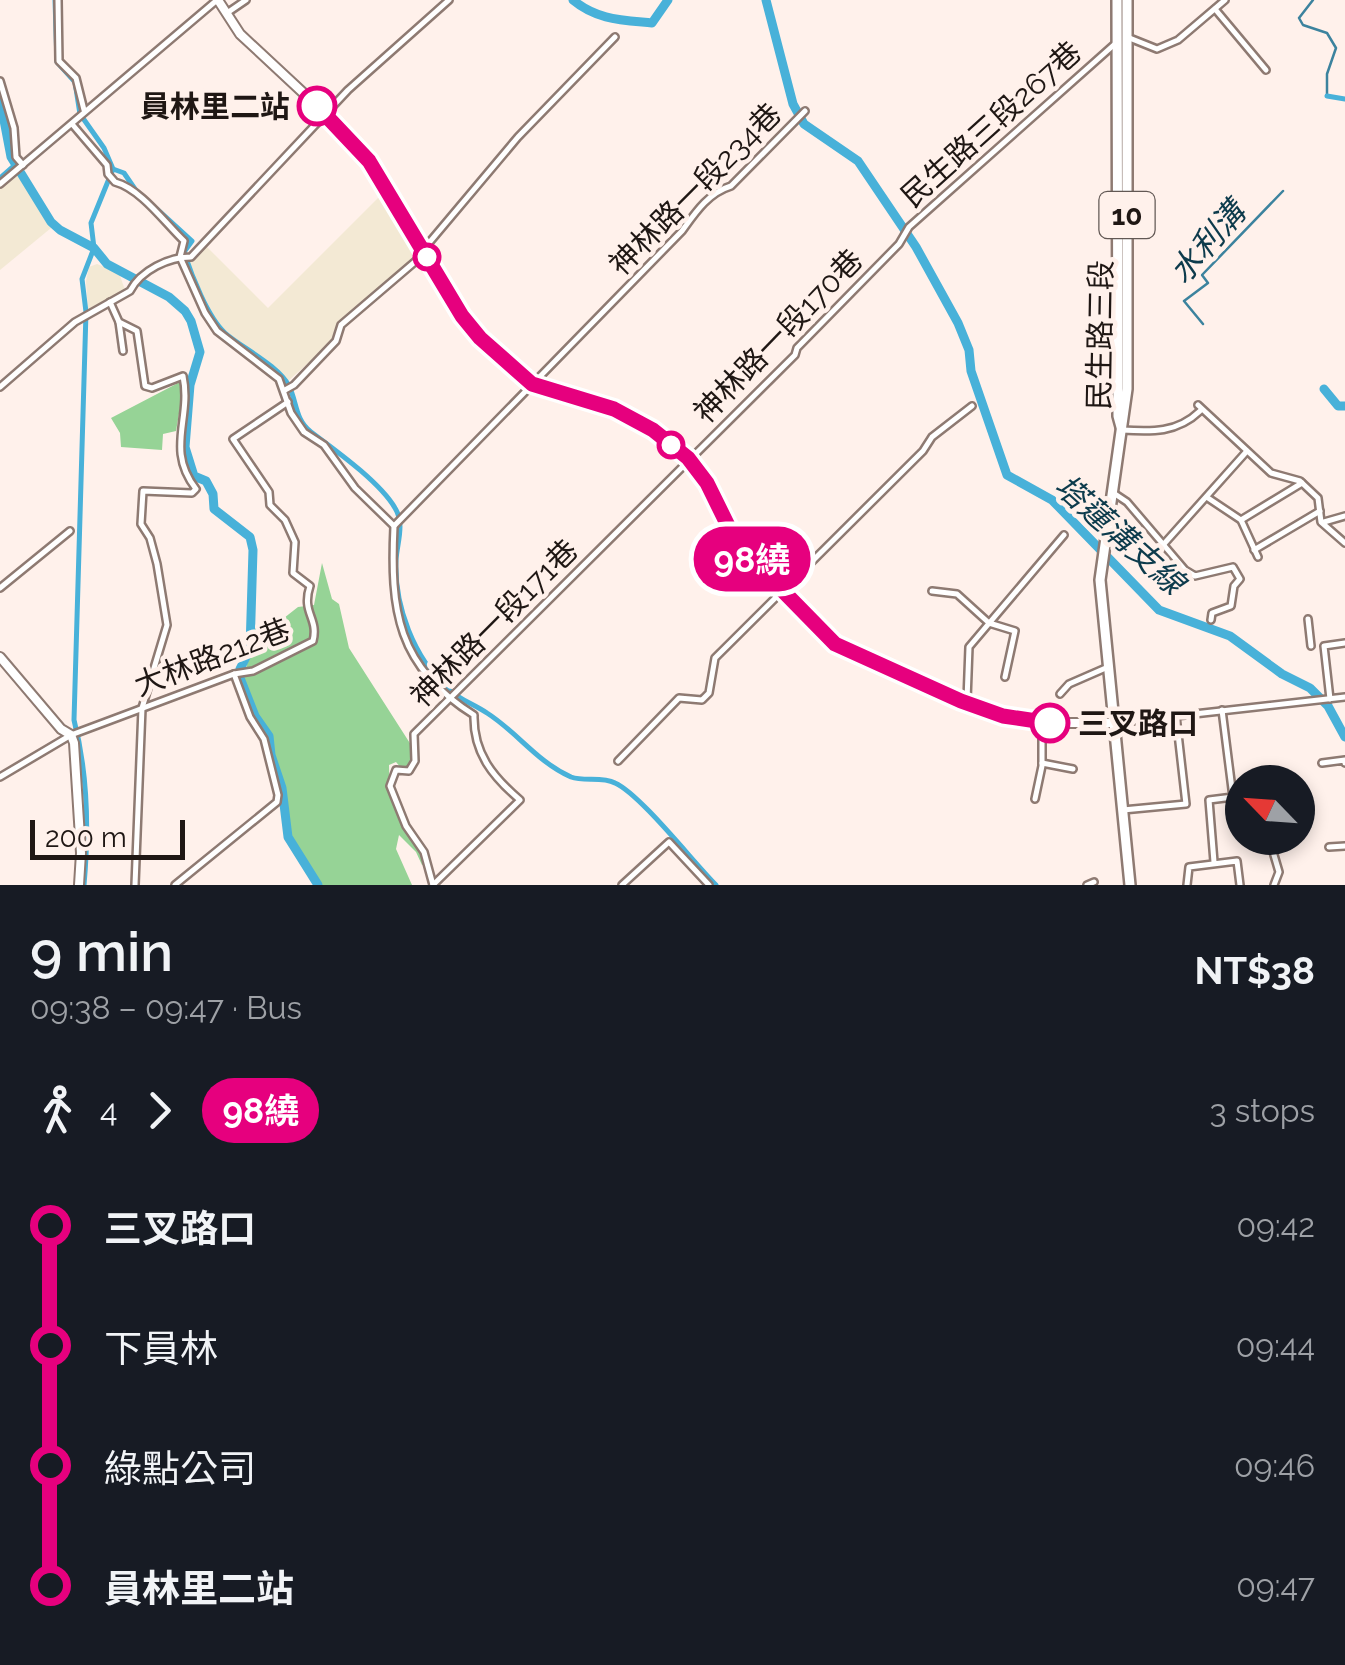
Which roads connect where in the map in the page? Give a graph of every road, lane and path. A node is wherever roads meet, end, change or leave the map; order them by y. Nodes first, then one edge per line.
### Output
1 (58, 0) edge
2 (218, 0) edge
3 (246, 0) edge
4 (450, 0) edge
5 (1118, 0) edge
6 (1127, 0) edge
7 (1225, 0) edge
8 (1214, 9) junction
9 (227, 13) junction
10 (615, 37) dead end
11 (1122, 40) junction
12 (1266, 70) dead end
13 (0, 81) edge
14 (84, 110) junction
15 (805, 111) dead end
16 (327, 115) junction
17 (72, 124) junction
18 (23, 165) junction
19 (0, 184) edge
20 (899, 244) joint
21 (423, 252) junction
22 (180, 257) junction
23 (110, 302) junction
24 (119, 322) junction
25 (123, 352) dead end
26 (532, 384) junction
27 (0, 387) edge
28 (285, 390) junction
29 (288, 402) junction
30 (972, 406) dead end
31 (1122, 430) junction
32 (1247, 451) junction
33 (688, 458) junction
34 (1302, 483) junction
35 (1112, 492) junction
36 (1208, 498) junction
37 (1320, 510) junction
38 (1345, 516) edge
39 (1241, 520) junction
40 (1321, 522) junction
41 (394, 526) junction
42 (70, 531) dead end
43 (1064, 536) dead end
44 (1163, 544) junction
45 (1345, 544) edge
46 (0, 588) edge
47 (785, 590) junction
48 (932, 591) dead end
49 (1210, 620) dead end
50 (1308, 620) dead end
51 (990, 622) junction
52 (1345, 643) edge
53 (1311, 646) dead end
54 (0, 657) edge
55 (1108, 667) junction
56 (234, 674) junction
57 (1005, 677) dead end
58 (1060, 694) dead end
59 (1345, 697) edge
60 (448, 699) junction
61 (1329, 699) junction
62 (967, 703) junction
63 (142, 708) junction
64 (1222, 710) junction
65 (1176, 716) junction
66 (1042, 723) junction
67 (1114, 723) junction
68 (71, 735) junction
69 (618, 760) dead end
70 (1345, 761) edge
71 (1322, 762) dead end
72 (1042, 763) junction
73 (1074, 769) dead end
74 (0, 777) edge
75 (1035, 799) dead end
76 (1123, 810) junction
77 (1345, 846) edge
78 (1329, 847) dead end
79 (1273, 855) edge
80 (1214, 862) junction
81 (79, 885) edge
82 (135, 885) edge
83 (174, 885) edge
84 (433, 885) edge
85 (622, 885) edge
86 (709, 885) edge
87 (1130, 885) edge
88 (1187, 885) edge
89 (1240, 885) edge
90 (1274, 885) edge

1 - 14 street
2 - 9 street
2 - 14 street
3 - 9 street
4 - 16 street
5 - 11 main road, 民生路三段 / 10
6 - 11 main road, 民生路三段 / 10
7 - 8 street
8 - 11 street
8 - 12 street
9 - 16 street
10 - 21 street
11 - 20 street, 民生路三段267巷
11 - 31 main road, 民生路三段 / 10
13 - 18 street
14 - 17 street
15 - 26 street, 神林路一段234巷
16 - 21 street
16 - 22 street
17 - 18 street
17 - 22 street
18 - 19 street
20 - 33 street, 神林路一段170巷
21 - 26 street
21 - 28 street
22 - 23 street
22 - 28 street
23 - 24 street
23 - 27 street
24 - 25 street
24 - 63 street
26 - 33 street
26 - 41 street, 神林路一段234巷
28 - 29 street
29 - 41 street
29 - 56 street, 大林路212巷
30 - 47 street
31 - 32 street
31 - 35 main road, 民生路三段 / 10
32 - 34 street
32 - 36 street
33 - 47 street
33 - 60 street, 神林路一段171巷
34 - 37 street
34 - 39 street
35 - 44 street
35 - 55 main road, 民生路三段 / 10
36 - 39 street
36 - 44 street
37 - 39 street
37 - 40 street
38 - 40 street
40 - 45 street
41 - 60 street
42 - 46 street
43 - 51 street
44 - 49 street
47 - 62 street
47 - 69 street
48 - 51 street
50 - 53 street
51 - 57 street
51 - 62 street
52 - 61 street
54 - 68 street
55 - 58 street
55 - 67 main road, 10
56 - 63 street, 大林路212巷
56 - 83 street
59 - 61 street
60 - 84 street, 神林路一段171巷
60 - 84 street
61 - 64 street
62 - 66 street
63 - 68 street, 大林路212巷
63 - 82 street
64 - 65 street
64 - 80 street
65 - 67 street
65 - 76 street
66 - 67 street
66 - 72 street
67 - 76 main road, 10
68 - 74 street, 大林路212巷
68 - 81 street
70 - 71 street
72 - 73 street
72 - 75 street
76 - 87 main road, 10
77 - 78 street
79 - 90 street
80 - 88 street
80 - 89 street
85 - 86 street

